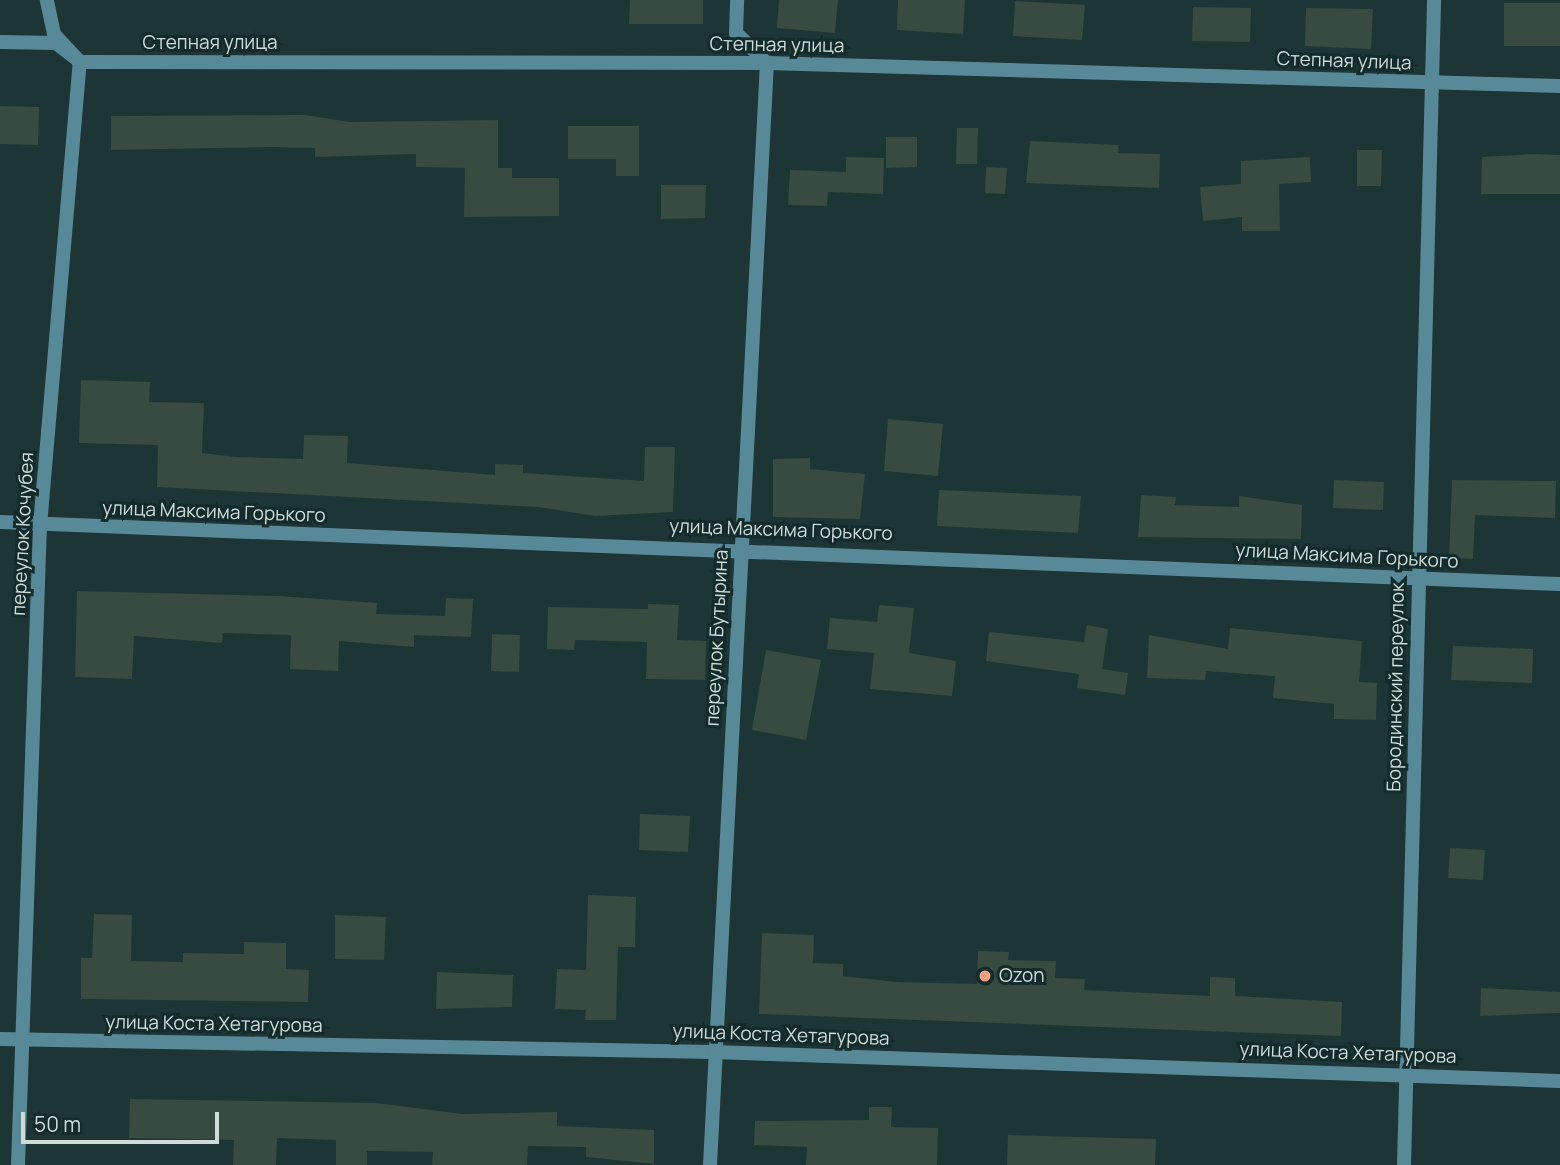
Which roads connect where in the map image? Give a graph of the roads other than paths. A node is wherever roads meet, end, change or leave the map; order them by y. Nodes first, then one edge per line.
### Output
1 (47, 0) edge
2 (737, 0) edge
3 (1434, 0) edge
4 (0, 42) edge
5 (80, 62) junction
6 (767, 63) junction
7 (1431, 83) junction
8 (1560, 86) edge
9 (0, 522) edge
10 (40, 526) junction
11 (741, 547) junction
12 (1417, 579) junction
13 (1560, 584) edge
14 (0, 1039) edge
15 (20, 1039) junction
16 (714, 1052) junction
17 (1407, 1074) junction
18 (1560, 1081) edge
19 (18, 1165) edge
20 (710, 1165) edge
21 (1404, 1165) edge

1 - 5 street
2 - 6 street
3 - 7 street, Бородинский переулок
4 - 5 street
5 - 6 street, Степная улица
5 - 10 street, переулок Кочубея
6 - 7 street, Степная улица
6 - 11 street, переулок Бутырина
7 - 8 street, Степная улица
7 - 12 street, Бородинский переулок
9 - 10 street, улица Максима Горького
10 - 11 street, улица Максима Горького
10 - 15 street, переулок Кочубея
11 - 12 street, улица Максима Горького
11 - 16 street, переулок Бутырина
12 - 13 street, улица Максима Горького
12 - 17 street, Бородинский переулок
14 - 15 street, улица Коста Хетагурова
15 - 16 street, улица Коста Хетагурова
15 - 19 street, переулок Кочубея
16 - 17 street, улица Коста Хетагурова
16 - 20 street, переулок Бутырина
17 - 18 street, улица Коста Хетагурова
17 - 21 street, Бородинский переулок

